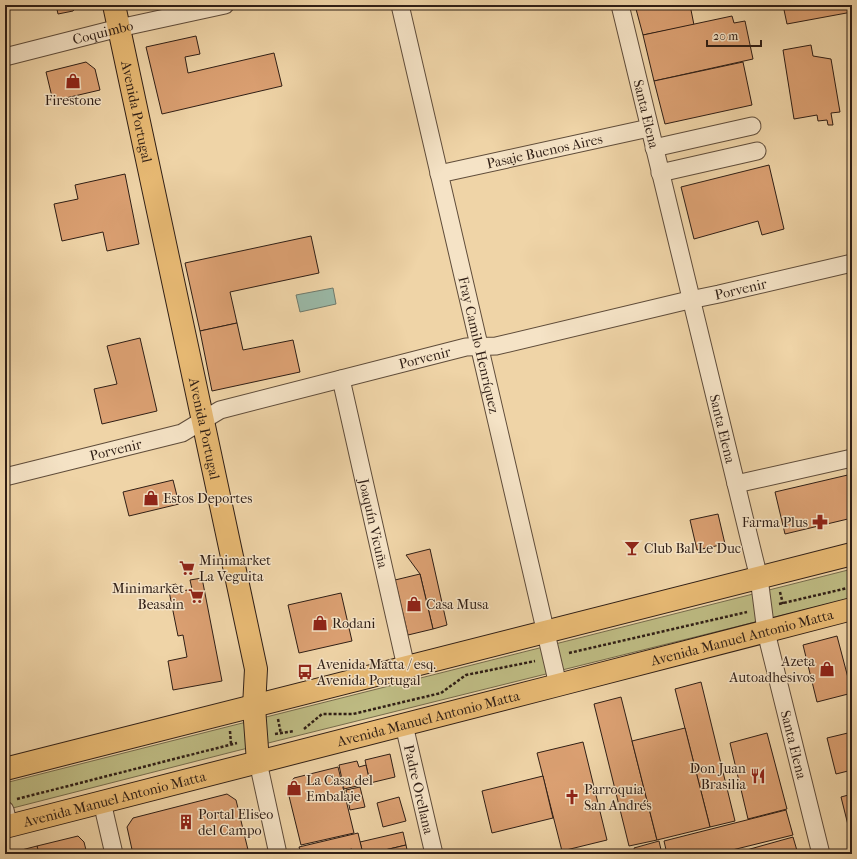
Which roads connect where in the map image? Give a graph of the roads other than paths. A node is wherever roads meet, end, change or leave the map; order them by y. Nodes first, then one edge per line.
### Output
1 (114, 5) edge
2 (224, 5) edge
3 (400, 5) edge
4 (620, 5) edge
5 (118, 28) junction
6 (5, 57) edge
7 (752, 126) dead end
8 (649, 128) junction
9 (654, 148) junction
10 (758, 151) dead end
11 (660, 173) junction
12 (439, 174) junction
13 (852, 263) edge
14 (691, 300) junction
15 (479, 346) junction
16 (341, 379) junction
17 (202, 421) junction
18 (852, 458) edge
19 (5, 477) edge
20 (736, 484) junction
21 (852, 554) edge
22 (768, 576) junction
23 (852, 609) edge
24 (546, 632) junction
25 (766, 632) junction
26 (406, 668) junction
27 (558, 685) junction
28 (254, 706) junction
29 (404, 725) junction
30 (258, 762) junction
31 (5, 769) edge
32 (102, 802) junction
33 (9, 815) edge
34 (114, 854) edge
35 (278, 854) edge
36 (434, 854) edge
37 (821, 854) edge

1 - 5 main road, Avenida Portugal
2 - 5 street, Coquimbo
3 - 12 street, Fray Camilo Henríquez
4 - 8 street, Santa Elena
5 - 6 street, Coquimbo
5 - 17 main road, Avenida Portugal
7 - 9 street
8 - 9 street, Santa Elena
8 - 12 street, Pasaje Buenos Aires
9 - 11 street, Santa Elena
10 - 11 street
11 - 14 street, Santa Elena
12 - 15 street, Fray Camilo Henríquez
13 - 14 street, Porvenir
14 - 15 street, Porvenir
14 - 20 street, Santa Elena
15 - 16 street, Porvenir
15 - 24 street, Fray Camilo Henríquez
16 - 17 street, Porvenir
16 - 26 street, Joaquín Vicuña
17 - 19 street, Porvenir
17 - 28 main road, Avenida Portugal
18 - 20 street
20 - 22 street, Santa Elena
21 - 22 main road
22 - 24 main road
22 - 25 street, Santa Elena
23 - 25 main road, Avenida Manuel Antonio Matta
24 - 26 main road
24 - 27 street, Fray Camilo Henríquez
25 - 27 main road, Avenida Manuel Antonio Matta
25 - 37 street, Santa Elena
26 - 28 main road
27 - 29 main road, Avenida Manuel Antonio Matta
28 - 30 main road, Avenida Portugal
28 - 31 main road
29 - 30 main road, Avenida Manuel Antonio Matta
29 - 36 street, Padre Orellana
30 - 32 main road, Avenida Manuel Antonio Matta
30 - 35 street, Avenida Portugal
32 - 33 main road, Avenida Manuel Antonio Matta
32 - 34 street

